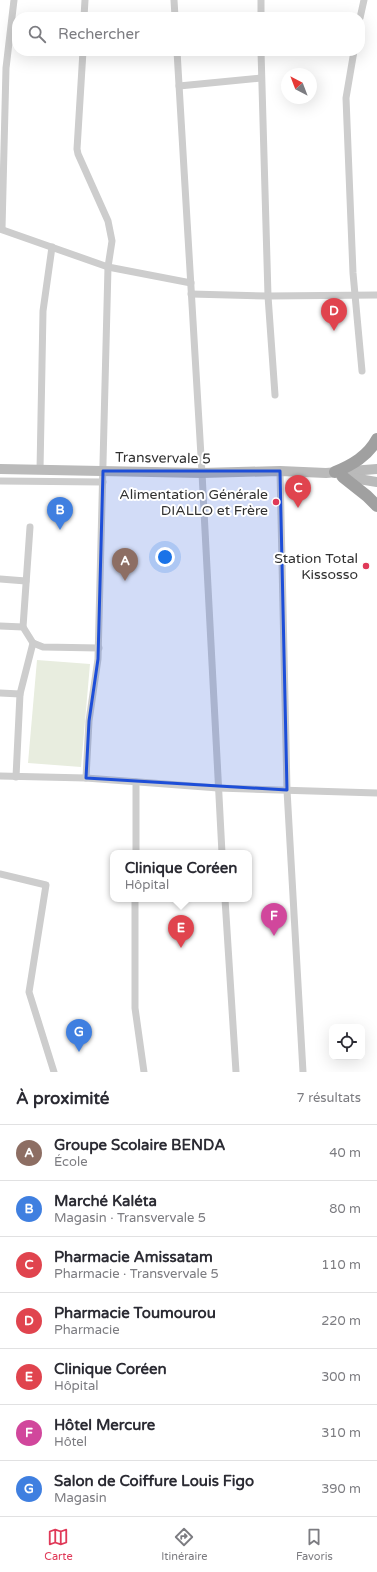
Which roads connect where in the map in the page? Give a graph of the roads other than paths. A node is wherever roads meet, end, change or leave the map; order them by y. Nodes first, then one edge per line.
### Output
1 (14, 0) edge
2 (85, 0) edge
3 (174, 0) edge
4 (261, 0) edge
5 (364, 0) edge
6 (13, 12) edge
7 (84, 12) edge
8 (175, 12) edge
9 (261, 12) edge
10 (361, 12) edge
11 (12, 17) edge
12 (83, 56) edge
13 (177, 56) edge
14 (261, 56) edge
15 (353, 56) edge
16 (261, 78) junction
17 (179, 86) junction
18 (1, 229) edge
19 (52, 247) junction
20 (108, 267) junction
21 (191, 283) junction
22 (191, 294) junction
23 (377, 295) edge
24 (268, 296) junction
25 (355, 296) junction
26 (362, 371) dead end
27 (275, 396) dead end
28 (377, 439) edge
29 (0, 469) edge
30 (377, 469) edge
31 (40, 470) junction
32 (103, 471) junction
33 (280, 471) junction
34 (202, 473) junction
35 (334, 474) junction
36 (0, 481) edge
37 (103, 482) junction
38 (377, 482) edge
39 (377, 506) edge
40 (30, 527) dead end
41 (0, 578) edge
42 (26, 581) junction
43 (0, 626) edge
44 (23, 627) junction
45 (33, 643) junction
46 (99, 648) junction
47 (0, 693) edge
48 (20, 694) junction
49 (0, 776) edge
50 (16, 777) junction
51 (86, 778) junction
52 (136, 782) junction
53 (218, 788) junction
54 (287, 790) junction
55 (377, 793) edge
56 (136, 850) edge
57 (222, 850) edge
58 (0, 874) edge
59 (136, 902) edge
60 (225, 902) edge
61 (54, 1072) edge
62 (144, 1072) edge
63 (236, 1072) edge
64 (303, 1072) edge

1 - 6 street
2 - 7 street
3 - 8 street
4 - 9 street
5 - 10 street
11 - 18 street
12 - 20 street
13 - 17 street
14 - 16 street
15 - 25 street
16 - 17 street
16 - 24 street
17 - 21 street
18 - 19 street
19 - 20 street
19 - 31 street
20 - 21 street
20 - 32 street
21 - 22 street
22 - 24 street
22 - 34 street
23 - 25 street
24 - 25 street
24 - 27 street
25 - 26 street
28 - 35 highway
29 - 31 main road, Transvervale 5
30 - 35 main road, Transvervale 5
31 - 32 main road, Transvervale 5
32 - 34 main road, Transvervale 5
32 - 37 street
33 - 34 main road, Transvervale 5
33 - 35 main road, Transvervale 5
33 - 54 street
34 - 53 street
35 - 38 main road, Transvervale 5
35 - 39 highway
36 - 37 street
37 - 46 street
40 - 42 street
41 - 42 street
42 - 44 street
43 - 44 street
44 - 45 street
45 - 46 street
45 - 48 street
46 - 51 street
47 - 48 street
48 - 50 street
49 - 50 street
50 - 51 street
51 - 52 street
52 - 53 street
52 - 56 street
53 - 54 street
53 - 57 street
54 - 55 street
54 - 64 street
58 - 61 street
59 - 62 street
60 - 63 street

